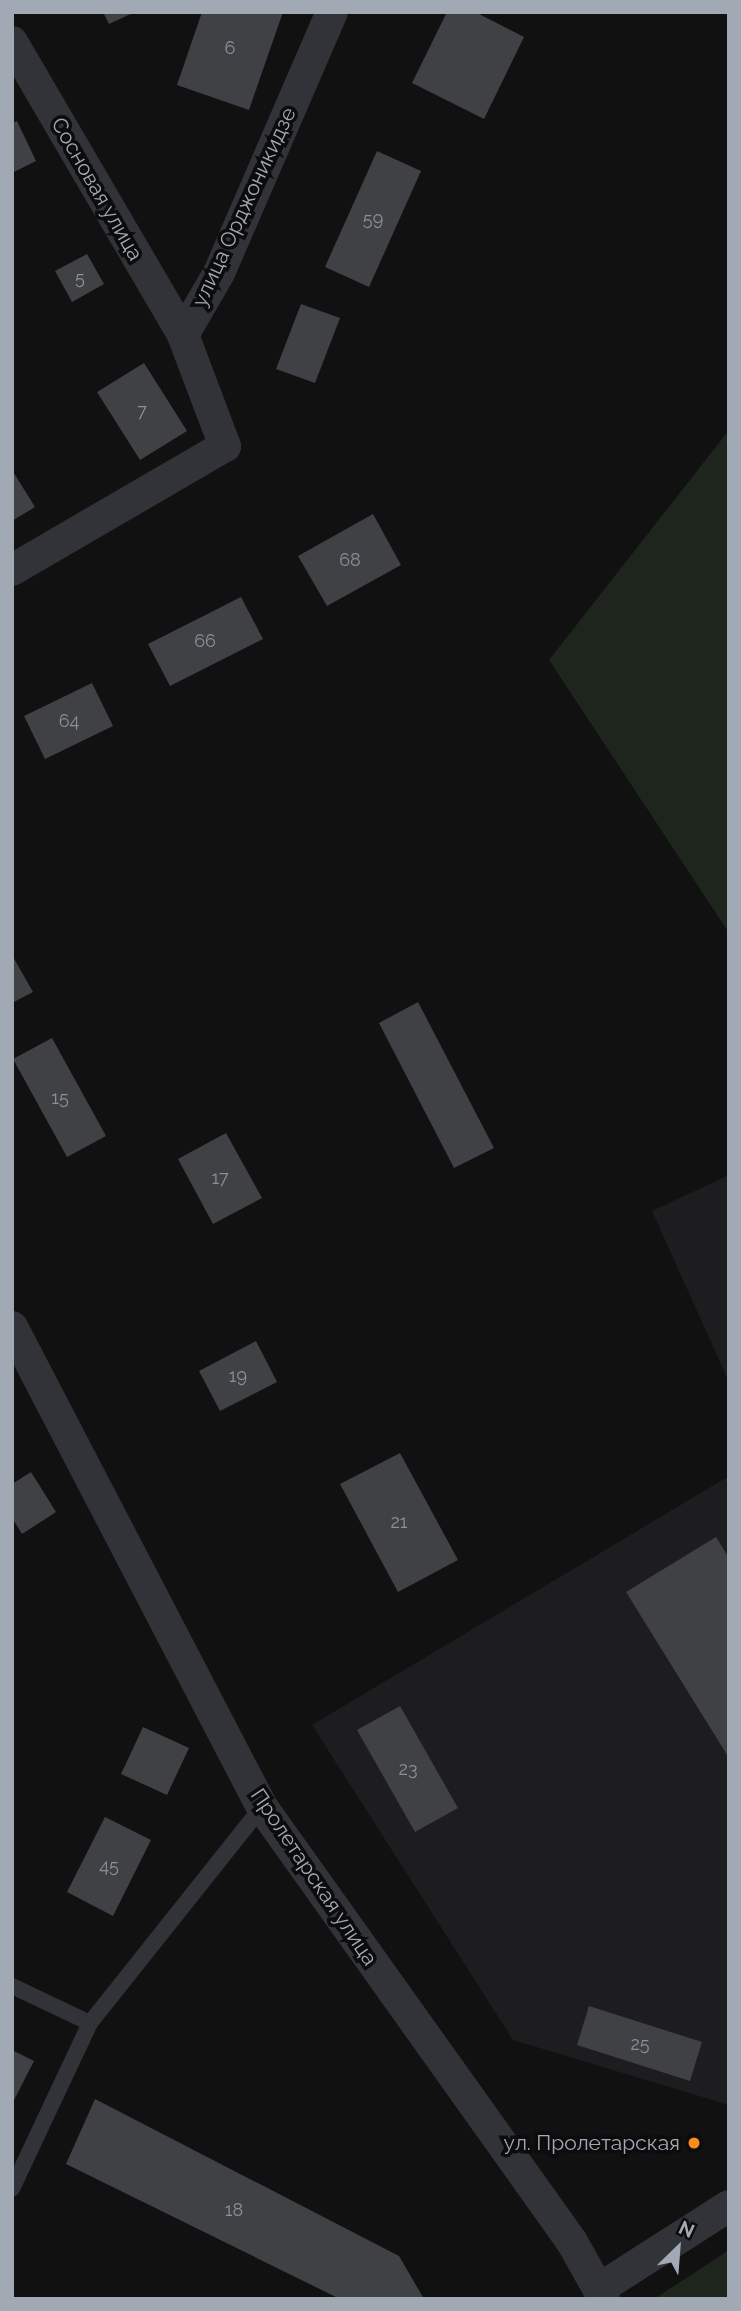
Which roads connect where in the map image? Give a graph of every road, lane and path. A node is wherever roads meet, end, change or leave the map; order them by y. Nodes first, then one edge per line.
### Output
1 (332, 12) edge
2 (12, 42) edge
3 (183, 335) junction
4 (12, 570) edge
5 (12, 1327) edge
6 (262, 1807) junction
7 (12, 1986) edge
8 (90, 2023) junction
9 (12, 2189) edge
10 (729, 2206) edge
11 (602, 2294) edge

1 - 3 street, улица Орджоникидзе
2 - 3 street, Сосновая улица
3 - 4 street
5 - 6 street, Пролетарская улица
6 - 8 lane
6 - 11 street, Пролетарская улица
7 - 8 lane
8 - 9 lane
10 - 11 street

